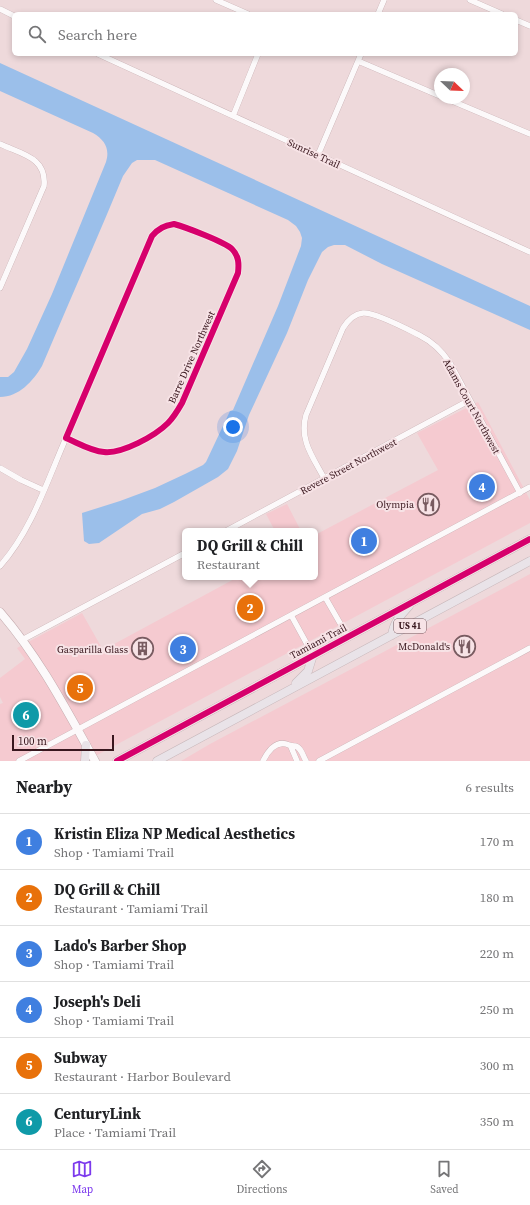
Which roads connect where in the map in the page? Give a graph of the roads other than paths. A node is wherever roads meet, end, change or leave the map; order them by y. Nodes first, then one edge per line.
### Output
1 (216, 0) edge
2 (384, 0) edge
3 (470, 0) edge
4 (0, 10) edge
5 (243, 12) edge
6 (379, 12) edge
7 (497, 12) edge
8 (12, 15) edge
9 (518, 21) edge
10 (530, 26) edge
11 (102, 56) edge
12 (257, 56) edge
13 (361, 56) edge
14 (358, 61) junction
15 (434, 93) edge
16 (459, 104) edge
17 (233, 116) junction
18 (530, 134) edge
19 (0, 144) edge
20 (318, 155) junction
21 (530, 252) edge
22 (0, 288) edge
23 (470, 400) junction
24 (66, 438) junction
25 (0, 468) edge
26 (324, 478) junction
27 (530, 487) edge
28 (44, 490) junction
29 (520, 493) junction
30 (232, 528) edge
31 (530, 539) edge
32 (182, 555) edge
33 (530, 561) edge
34 (0, 566) edge
35 (325, 597) junction
36 (414, 601) junction
37 (0, 612) edge
38 (291, 615) junction
39 (392, 635) junction
40 (348, 636) junction
41 (22, 640) junction
42 (530, 648) edge
43 (314, 655) junction
44 (290, 690) junction
45 (78, 730) junction
46 (86, 745) junction
47 (291, 747) junction
48 (19, 761) edge
49 (85, 761) edge
50 (95, 761) edge
51 (116, 761) edge
52 (157, 761) edge
53 (262, 761) edge
54 (297, 761) edge
55 (306, 761) edge
56 (318, 761) edge

1 - 5 street
2 - 6 street
3 - 7 street
4 - 8 street
9 - 10 street
11 - 17 street, Sunrise Trail
12 - 17 street
13 - 14 street
14 - 15 street
14 - 20 street
16 - 18 street
17 - 20 street, Sunrise Trail
19 - 22 street
20 - 21 street, Sunrise Trail
23 - 26 street, Revere Street Northwest
23 - 26 street, Adams Court Northwest
23 - 29 street, Adams Court Northwest
24 - 24 street, Barre Drive Northwest
24 - 28 street, Barre Drive Northwest
25 - 28 street
26 - 30 street, Revere Street Northwest
27 - 29 street
28 - 34 street, Barre Drive Northwest
29 - 35 street
31 - 36 main road, Tamiami Trail / US 41
32 - 41 street
33 - 39 main road, US 41
35 - 38 street
35 - 40 street
36 - 39 main road
36 - 40 main road, Tamiami Trail / US 41
37 - 41 street
38 - 43 street
38 - 45 street
39 - 44 main road, US 41
40 - 43 main road, Tamiami Trail / US 41
41 - 45 street
42 - 56 street
43 - 44 main road
43 - 51 main road, Tamiami Trail / US 41
44 - 52 main road, US 41
45 - 46 street
45 - 48 street
46 - 49 main road
46 - 50 street
47 - 53 street
47 - 54 street
47 - 55 street

